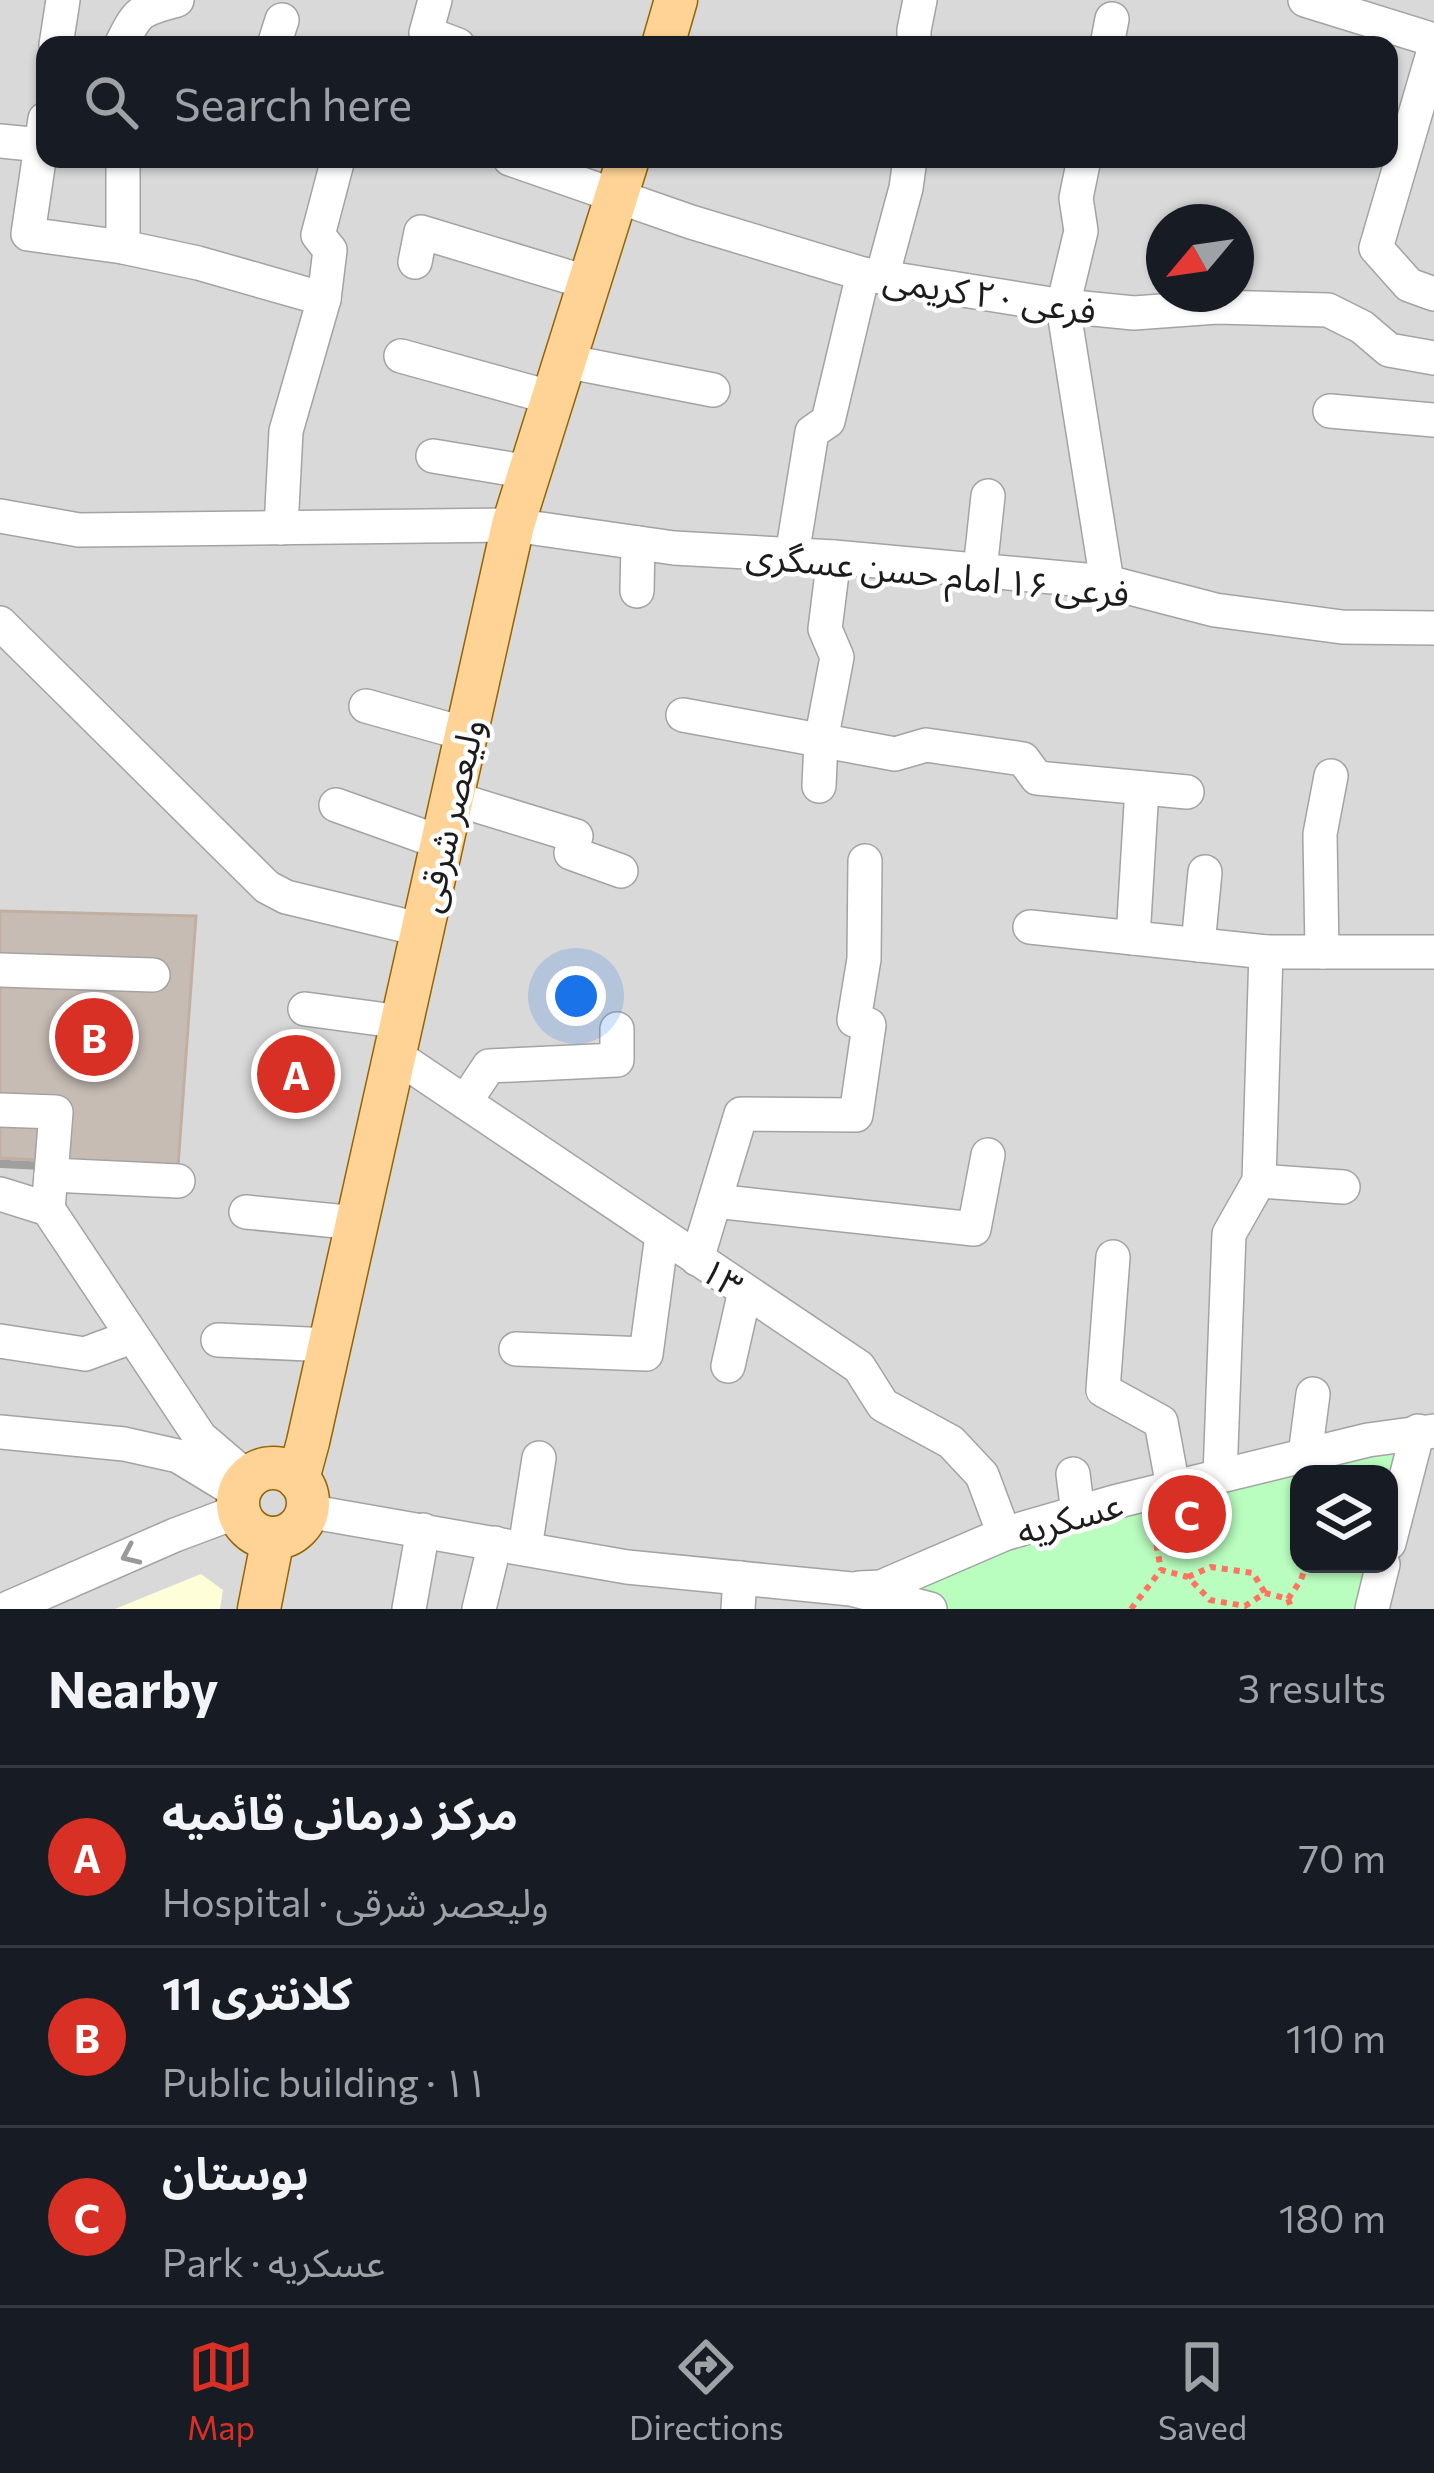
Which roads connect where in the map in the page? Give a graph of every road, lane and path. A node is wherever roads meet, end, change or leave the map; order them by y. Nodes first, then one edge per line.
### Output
1 (63, 0) edge
2 (177, 0) edge
3 (676, 0) edge
4 (920, 0) edge
5 (1305, 0) edge
6 (57, 36) edge
7 (126, 36) edge
8 (666, 36) edge
9 (914, 36) edge
10 (1434, 40) edge
11 (1434, 50) edge
12 (36, 133) edge
13 (0, 141) edge
14 (36, 156) edge
15 (123, 168) edge
16 (336, 168) edge
17 (566, 168) edge
18 (909, 168) edge
19 (1082, 168) edge
20 (622, 177) edge
21 (14, 231) edge
22 (123, 247) junction
23 (415, 262) dead end
24 (873, 275) junction
25 (589, 283) junction
26 (1434, 294) edge
27 (324, 299) junction
28 (1063, 307) junction
29 (401, 356) dead end
30 (1434, 358) edge
31 (559, 380) junction
32 (713, 390) dead end
33 (1330, 411) dead end
34 (1434, 420) edge
35 (433, 456) dead end
36 (530, 472) junction
37 (988, 496) dead end
38 (0, 516) edge
39 (513, 526) junction
40 (281, 528) junction
41 (638, 543) junction
42 (791, 554) junction
43 (834, 557) junction
44 (980, 570) junction
45 (1107, 582) junction
46 (637, 591) dead end
47 (0, 623) edge
48 (1434, 628) edge
49 (366, 706) dead end
50 (683, 715) dead end
51 (466, 734) junction
52 (820, 741) junction
53 (1331, 776) dead end
54 (819, 787) dead end
55 (1142, 788) junction
56 (1186, 792) dead end
57 (452, 798) junction
58 (336, 805) dead end
59 (442, 843) junction
60 (866, 861) dead end
61 (621, 871) dead end
62 (1205, 872) dead end
63 (1030, 927) dead end
64 (423, 930) junction
65 (1133, 938) junction
66 (1198, 945) junction
67 (1266, 952) junction
68 (1322, 952) junction
69 (1434, 952) edge
70 (0, 970) edge
71 (153, 975) dead end
72 (304, 1009) dead end
73 (617, 1029) dead end
74 (398, 1038) junction
75 (465, 1102) junction
76 (0, 1110) edge
77 (988, 1155) dead end
78 (51, 1175) junction
79 (178, 1181) dead end
80 (1259, 1181) junction
81 (1343, 1187) dead end
82 (0, 1194) edge
83 (715, 1201) junction
84 (48, 1209) junction
85 (246, 1211) dead end
86 (357, 1223) junction
87 (662, 1234) junction
88 (1113, 1256) dead end
89 (697, 1259) junction
90 (745, 1291) junction
91 (131, 1337) junction
92 (218, 1340) dead end
93 (0, 1341) edge
94 (330, 1345) junction
95 (516, 1349) dead end
96 (728, 1366) dead end
97 (1313, 1394) dead end
98 (1426, 1431) edge
99 (0, 1432) edge
100 (1305, 1456) junction
101 (539, 1458) dead end
102 (1073, 1474) dead end
103 (1220, 1476) junction
104 (1160, 1491) junction
105 (242, 1494) junction
106 (302, 1495) junction
107 (1078, 1513) junction
108 (1398, 1516) edge
109 (423, 1530) junction
110 (1004, 1534) junction
111 (272, 1538) junction
112 (510, 1545) junction
113 (1161, 1570) junction
114 (1303, 1573) edge
115 (1382, 1573) edge
116 (1188, 1577) junction
117 (851, 1589) junction
118 (739, 1593) edge
119 (1265, 1593) junction
120 (1288, 1599) junction
121 (6, 1609) edge
122 (260, 1609) edge
123 (409, 1609) edge
124 (479, 1609) edge
125 (930, 1609) edge
126 (1131, 1609) edge
127 (1292, 1609) edge
128 (1372, 1609) edge

1 - 6 street
2 - 7 street
3 - 8 main road
4 - 9 street
5 - 10 street
11 - 26 street
12 - 13 street
14 - 21 street
15 - 22 street
16 - 27 street
17 - 20 street, فرعی ۲۰ کریمی
18 - 24 street
19 - 28 street
20 - 24 street, فرعی ۲۰ کریمی
20 - 25 main road, ولیعصر شرقی
21 - 22 street
22 - 27 street
23 - 25 street
24 - 28 street, فرعی ۲۰ کریمی
24 - 42 street
25 - 31 main road, ولیعصر شرقی
27 - 40 street
28 - 30 street, فرعی ۲۰ کریمی
28 - 45 street
29 - 31 street
31 - 32 street
31 - 36 main road, ولیعصر شرقی
33 - 34 street
35 - 36 street
36 - 39 main road, ولیعصر شرقی
37 - 44 street
38 - 40 street, فرعی ۱۶ امام حسن عسگری
39 - 40 street, فرعی ۱۶ امام حسن عسگری
39 - 41 street, فرعی ۱۶ امام حسن عسگری
39 - 51 main road, ولیعصر شرقی
41 - 42 street, فرعی ۱۶ امام حسن عسگری
41 - 46 street
42 - 43 street, فرعی ۱۶ امام حسن عسگری
43 - 44 street, فرعی ۱۶ امام حسن عسگری
43 - 52 street
44 - 45 street, فرعی ۱۶ امام حسن عسگری
45 - 48 street, فرعی ۱۶ امام حسن عسگری
47 - 64 street
49 - 51 street
50 - 52 street
51 - 57 main road, ولیعصر شرقی
52 - 54 street
52 - 55 street
53 - 68 street
55 - 56 street
55 - 65 street
57 - 59 main road, ولیعصر شرقی
57 - 61 street
58 - 59 street
59 - 64 main road, ولیعصر شرقی
60 - 83 street
62 - 66 street
63 - 65 street
64 - 74 main road, ولیعصر شرقی
65 - 66 street
66 - 67 street
67 - 68 street
67 - 80 street
68 - 69 street
70 - 71 street
72 - 74 street
73 - 75 street
74 - 75 street, ۱۳
74 - 86 main road, ولیعصر شرقی
75 - 87 street, ۱۳
76 - 78 street
77 - 83 street
78 - 79 street
78 - 84 street
80 - 81 street
80 - 103 street
82 - 84 street
83 - 89 street
84 - 91 street
85 - 86 street
86 - 94 main road, ولیعصر شرقی
87 - 89 street, ۱۳
87 - 95 street
88 - 104 street
89 - 90 street, ۱۳
90 - 96 street
90 - 110 street, ۱۳
91 - 93 street
91 - 105 street
92 - 94 street
94 - 106 main road, ولیعصر شرقی
97 - 100 street
98 - 100 street, عسکریه
98 - 108 street
99 - 105 street
100 - 103 street, عسکریه
101 - 112 street
102 - 107 street
103 - 104 street, عسکریه
104 - 107 street, عسکریه
104 - 113 path
105 - 106 main road
105 - 111 main road
105 -> 121 street
106 - 109 street
106 - 111 main road
107 - 110 street, عسکریه
109 - 112 street
109 - 123 street
110 - 117 street, عسکریه
111 - 122 main road
112 - 118 street
112 - 124 street
113 - 116 path
113 - 126 path
114 - 120 path
115 - 128 street
116 - 119 path
116 - 119 path
117 - 118 street
117 - 125 street
119 - 120 path
120 - 127 path

